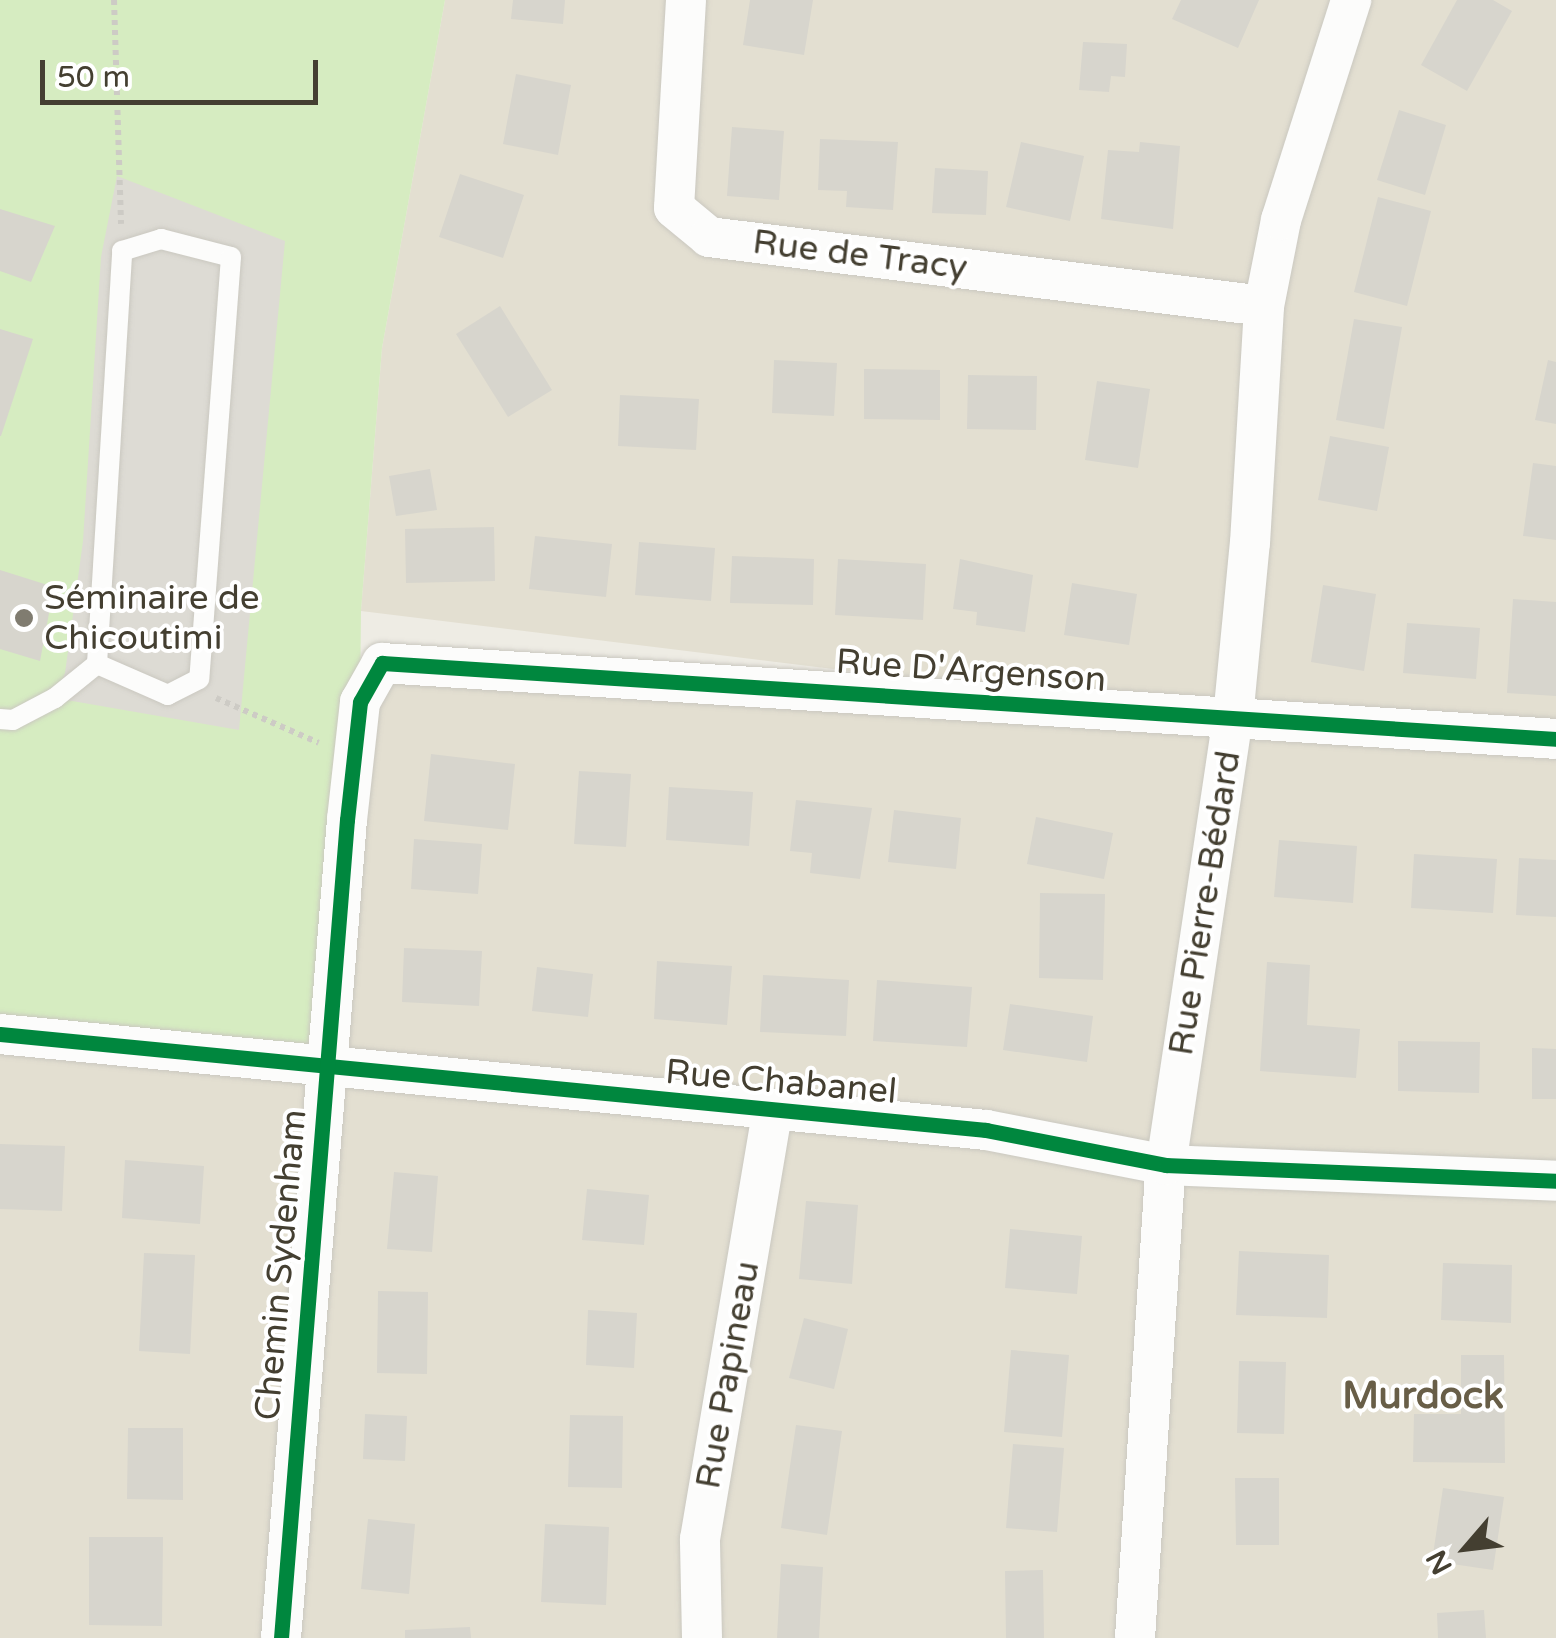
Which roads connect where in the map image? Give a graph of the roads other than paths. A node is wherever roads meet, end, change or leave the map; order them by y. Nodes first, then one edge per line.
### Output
1 (686, 0) edge
2 (1352, 0) edge
3 (1264, 306) junction
4 (382, 663) joint
5 (97, 664) junction
6 (0, 718) edge
7 (1233, 718) junction
8 (1556, 739) edge
9 (0, 1034) edge
10 (328, 1066) junction
11 (772, 1112) junction
12 (1166, 1164) junction
13 (1556, 1181) edge
14 (281, 1638) edge
15 (702, 1638) edge
16 (1135, 1638) edge

1 - 3 street, Rue de Tracy
2 - 3 street, Rue Pierre-Bédard
3 - 7 street, Rue Pierre-Bédard
4 - 7 street, Rue D'Argenson
4 - 10 street, Chemin Sydenham
5 - 5 lane
5 - 6 lane
7 - 8 street, Rue D'Argenson
7 - 12 street, Rue Pierre-Bédard
9 - 10 street, Rue Chabanel
10 - 11 street, Rue Chabanel
10 - 14 street, Chemin Sydenham
11 - 12 street, Rue Chabanel
11 - 15 street, Rue Papineau
12 - 13 street, Rue Chabanel
12 - 16 street, Rue Pierre-Bédard

